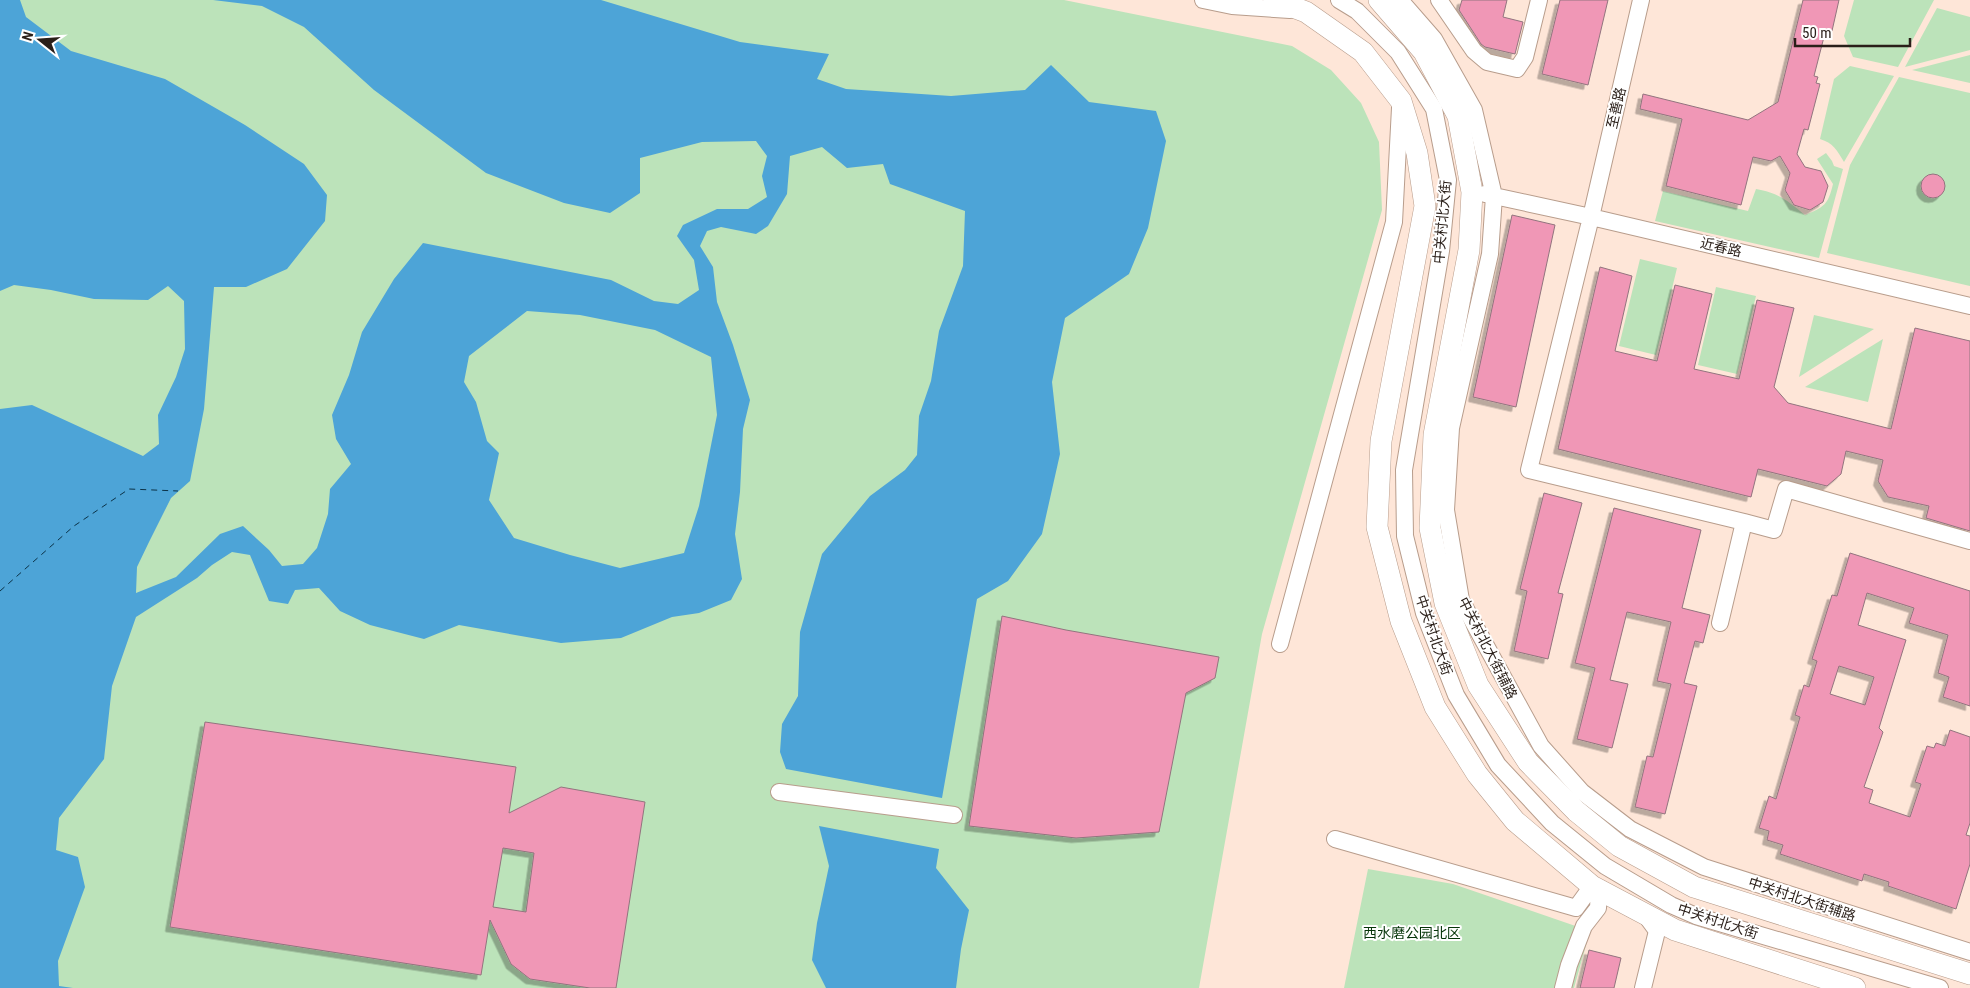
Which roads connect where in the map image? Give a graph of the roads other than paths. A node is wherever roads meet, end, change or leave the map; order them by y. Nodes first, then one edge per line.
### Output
1 (1203, 0) edge
2 (1274, 0) edge
3 (1339, 0) edge
4 (1379, 0) edge
5 (1400, 0) edge
6 (1439, 0) edge
7 (1539, 0) edge
8 (1641, 0) edge
9 (1306, 12) junction
10 (1400, 100) junction
11 (1472, 192) junction
12 (1494, 196) junction
13 (1591, 217) junction
14 (1970, 306) edge
15 (1744, 522) junction
16 (1970, 541) edge
17 (1720, 623) dead end
18 (1280, 644) dead end
19 (779, 792) dead end
20 (954, 815) dead end
21 (1335, 839) dead end
22 (1596, 888) junction
23 (1644, 914) junction
24 (1970, 952) edge
25 (1970, 974) edge
26 (1563, 988) edge
27 (1643, 988) edge
28 (1855, 988) edge
29 (1940, 988) edge

1 - 9 street
2 - 9 main road, 中关村北大街
3 - 29 street, 中关村北大街
4 - 11 main road, 中关村北大街
5 - 12 street, 中关村北大街辅路
6 - 7 street
8 - 13 street, 至善路
9 - 10 main road, 中关村北大街
10 - 18 street
10 - 22 main road, 中关村北大街
11 - 12 street, 近春路
11 - 25 main road, 中关村北大街
12 - 13 street, 近春路
12 - 24 street, 中关村北大街辅路
13 - 14 street, 近春路
13 - 15 street, 至善路
15 - 16 street
15 - 17 street
19 - 20 street
21 - 22 street
22 - 23 main road, 中关村北大街
22 - 26 street
23 - 27 street
23 - 28 main road, 中关村北大街

